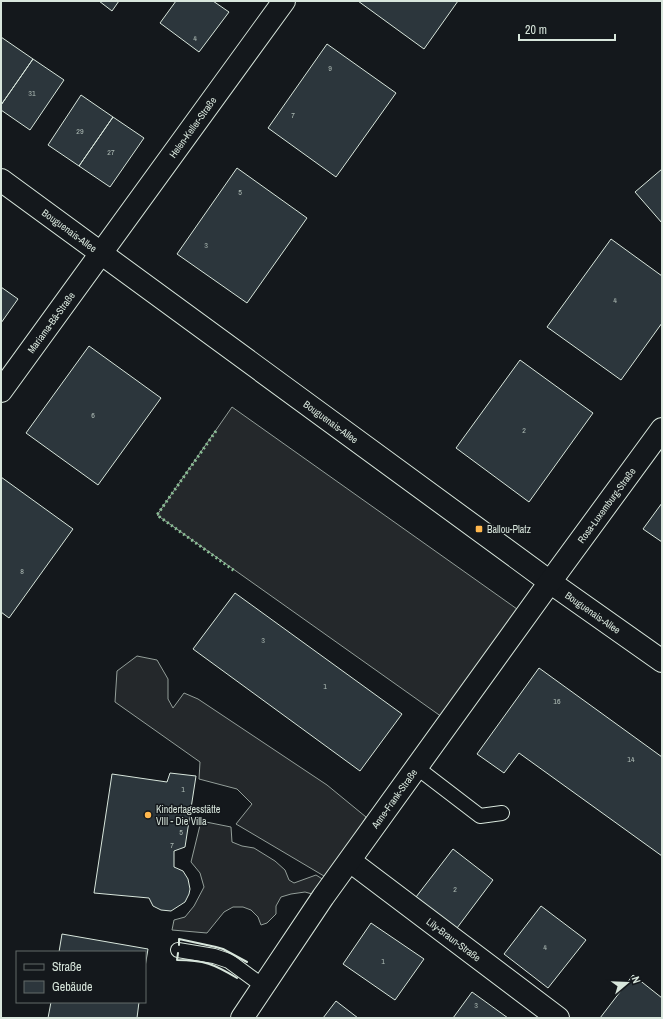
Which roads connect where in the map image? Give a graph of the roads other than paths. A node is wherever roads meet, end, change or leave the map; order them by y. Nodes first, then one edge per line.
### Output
1 (275, 4) edge
2 (1, 180) edge
3 (102, 253) junction
4 (1, 391) edge
5 (662, 429) edge
6 (550, 582) junction
7 (662, 661) edge
8 (416, 767) junction
9 (502, 813) dead end
10 (350, 861) junction
11 (178, 950) dead end
12 (263, 986) junction
13 (242, 1018) edge
14 (558, 1018) edge

1 - 3 street, Helen-Keller-Straße
2 - 3 street, Bouguenais-Allee
3 - 4 street, Mariama-Bâ-Straße
3 - 6 street, Bouguenais-Allee
5 - 6 street, Rosa-Luxemburg-Straße
6 - 7 street, Bouguenais-Allee
6 - 8 street, Anne-Frank-Straße
8 - 9 lane
8 - 10 street, Anne-Frank-Straße
10 - 12 street, Anne-Frank-Straße
10 - 14 street, Lily-Braun-Straße
11 - 12 lane
12 - 13 street, Anne-Frank-Straße

